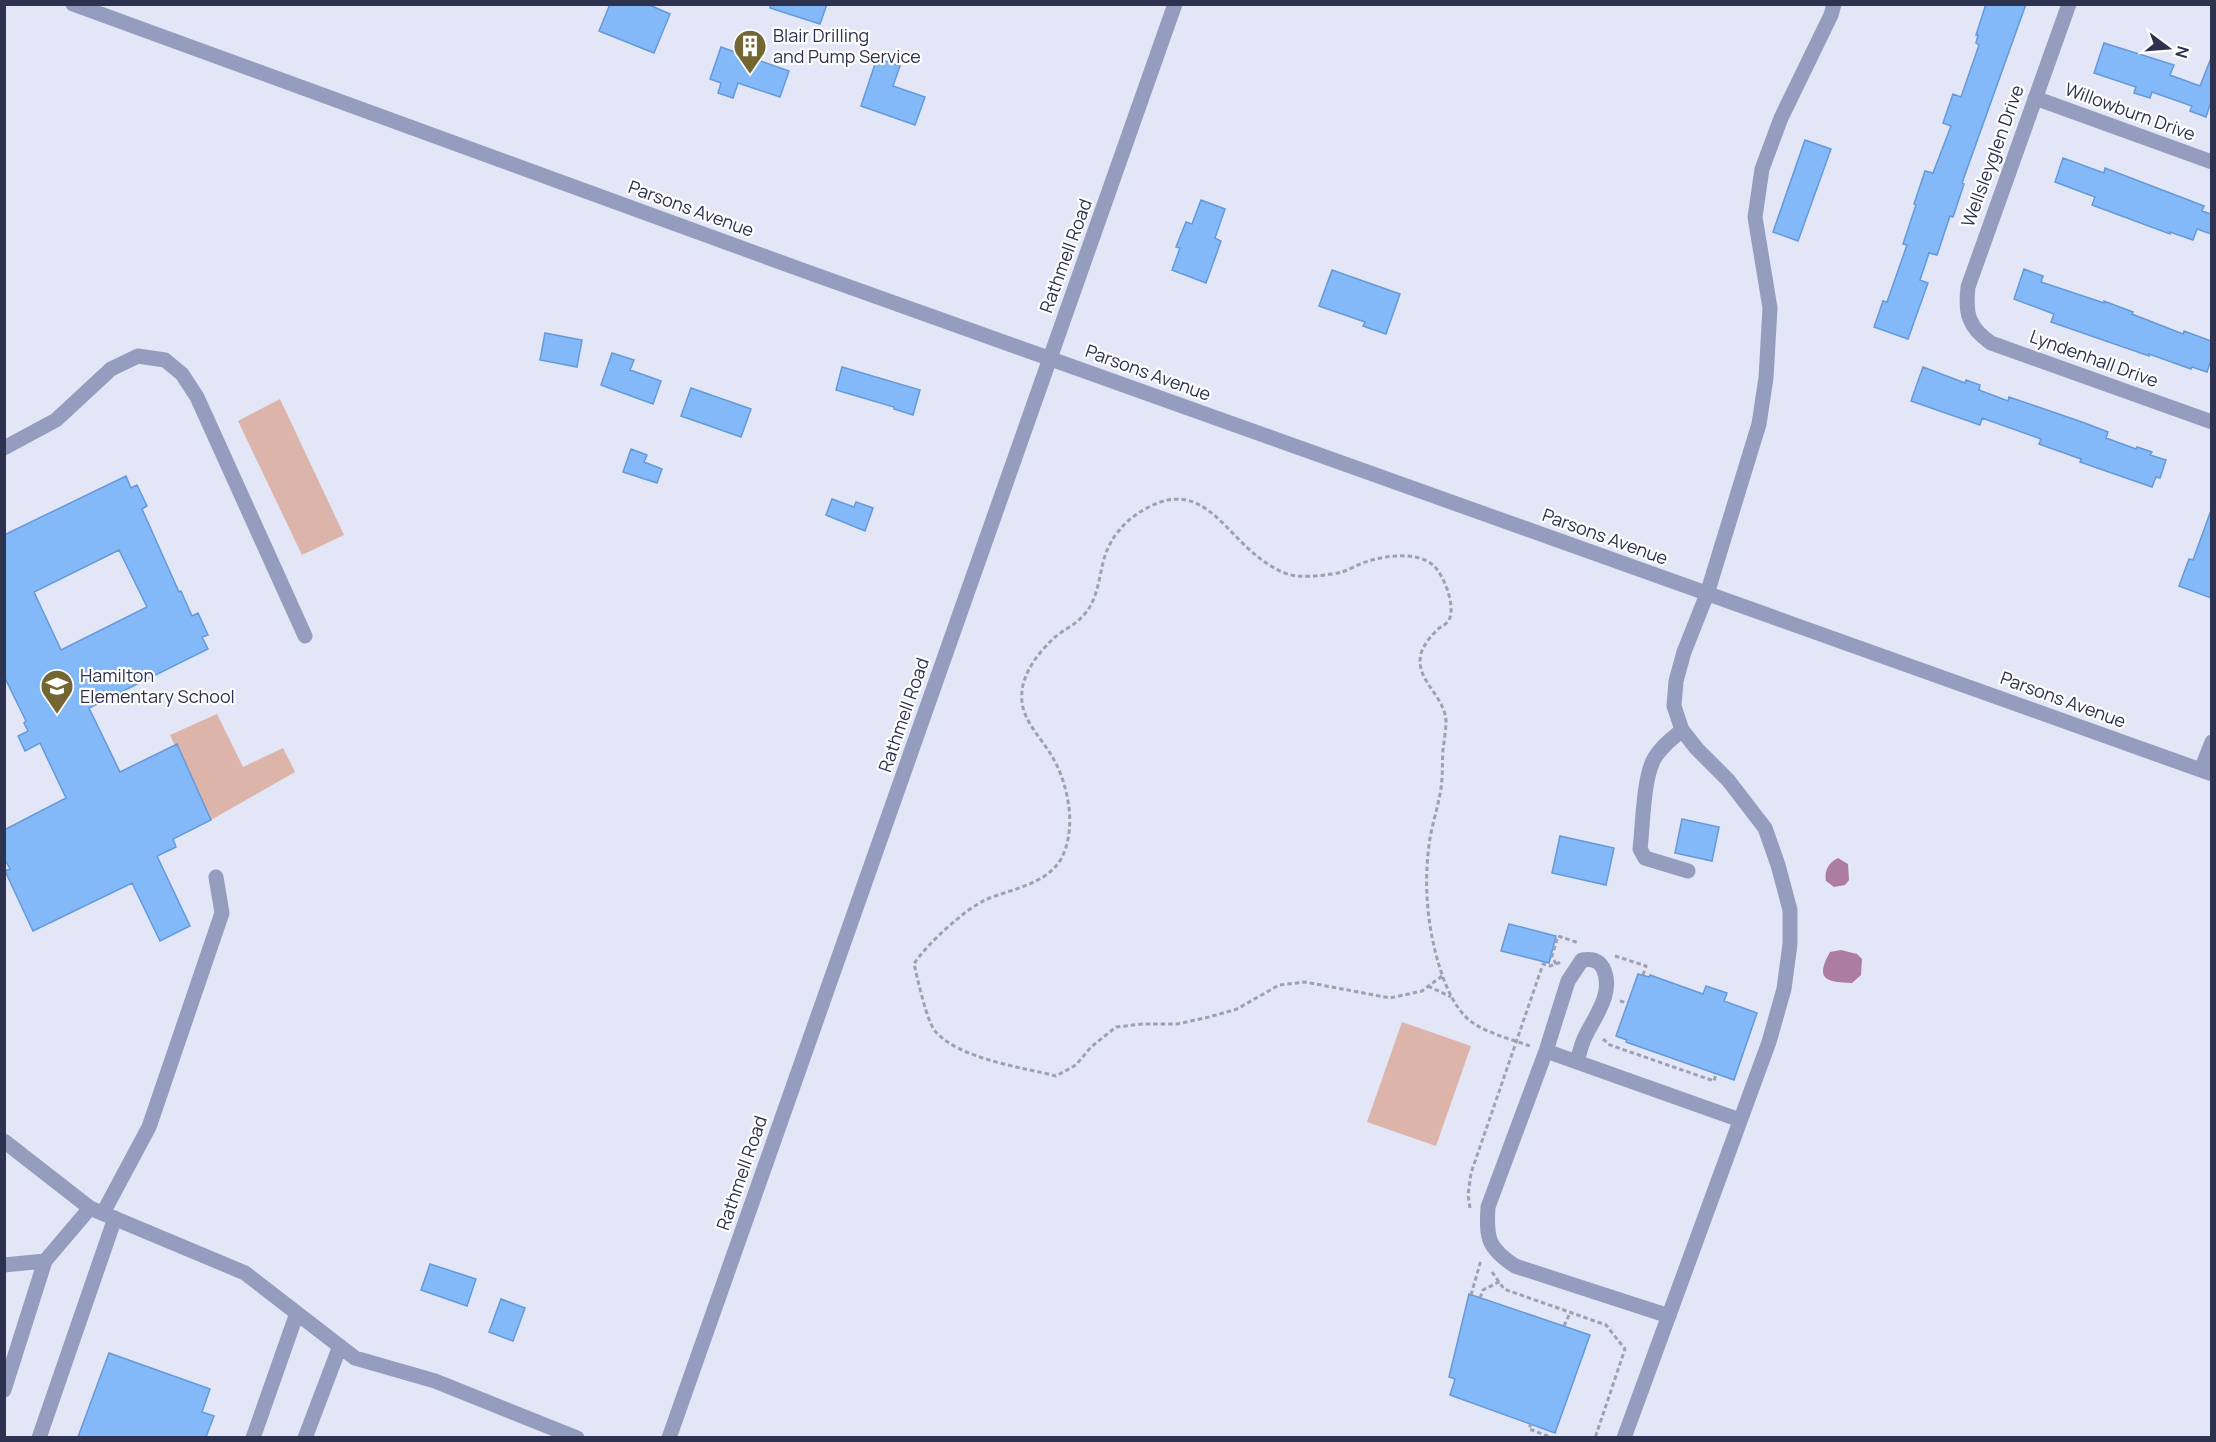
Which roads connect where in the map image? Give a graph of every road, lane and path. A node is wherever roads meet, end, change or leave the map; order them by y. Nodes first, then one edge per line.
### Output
1 (73, 4) edge
2 (1175, 4) edge
3 (1834, 4) edge
4 (2069, 4) edge
5 (2035, 98) junction
6 (2211, 162) edge
7 (1971, 323) joint
8 (1050, 359) junction
9 (2211, 422) edge
10 (4, 448) edge
11 (1707, 594) junction
12 (305, 636) dead end
13 (1682, 730) junction
14 (2211, 742) edge
15 (2206, 772) edge
16 (1688, 871) dead end
17 (216, 877) dead end
18 (1581, 944) dead end
19 (1556, 963) dead end
20 (1442, 976) junction
21 (1428, 986) junction
22 (1453, 998) junction
23 (1615, 999) dead end
24 (1615, 1006) dead end
25 (1602, 1032) dead end
26 (1517, 1041) junction
27 (1547, 1049) junction
28 (1576, 1062) junction
29 (1716, 1074) dead end
30 (1740, 1120) junction
31 (4, 1141) edge
32 (103, 1213) junction
33 (1471, 1218) dead end
34 (45, 1261) junction
35 (4, 1265) edge
36 (1501, 1281) junction
37 (1471, 1295) dead end
38 (1480, 1298) dead end
39 (297, 1313) junction
40 (1570, 1313) junction
41 (1669, 1316) junction
42 (1564, 1326) dead end
43 (340, 1346) junction
44 (4, 1390) edge
45 (1531, 1424) dead end
46 (39, 1437) edge
47 (253, 1437) edge
48 (305, 1437) edge
49 (577, 1437) edge
50 (669, 1437) edge
51 (1553, 1437) edge
52 (1595, 1437) edge
53 (1624, 1437) edge

1 - 8 street, Parsons Avenue
2 - 8 street, Rathmell Road
3 - 11 street
4 - 5 street, Wellsleyglen Drive
5 - 6 street, Willowburn Drive
5 - 7 street, Wellsleyglen Drive
7 - 9 street, Lyndenhall Drive
8 - 11 street, Parsons Avenue
8 - 50 street, Rathmell Road
10 - 12 street
11 - 13 street
11 - 15 street, Parsons Avenue
13 - 16 street
13 - 30 street
14 - 15 street
17 - 32 street
18 - 19 path
20 - 21 path
20 - 21 path
20 - 22 path
21 - 22 path
22 - 26 path
23 - 24 path
25 - 29 path
26 - 27 path
26 - 33 path
27 - 28 street
27 - 28 street
27 - 41 street
28 - 30 street
30 - 41 street
31 - 32 street
32 - 34 street
32 - 39 street
32 - 46 street
34 - 35 street
34 - 44 street
36 - 37 path
36 - 38 path
36 - 40 path
39 - 43 street
39 - 47 street
40 - 42 path
40 - 52 path
41 - 53 street
43 - 48 street
43 - 49 street
45 - 51 path

